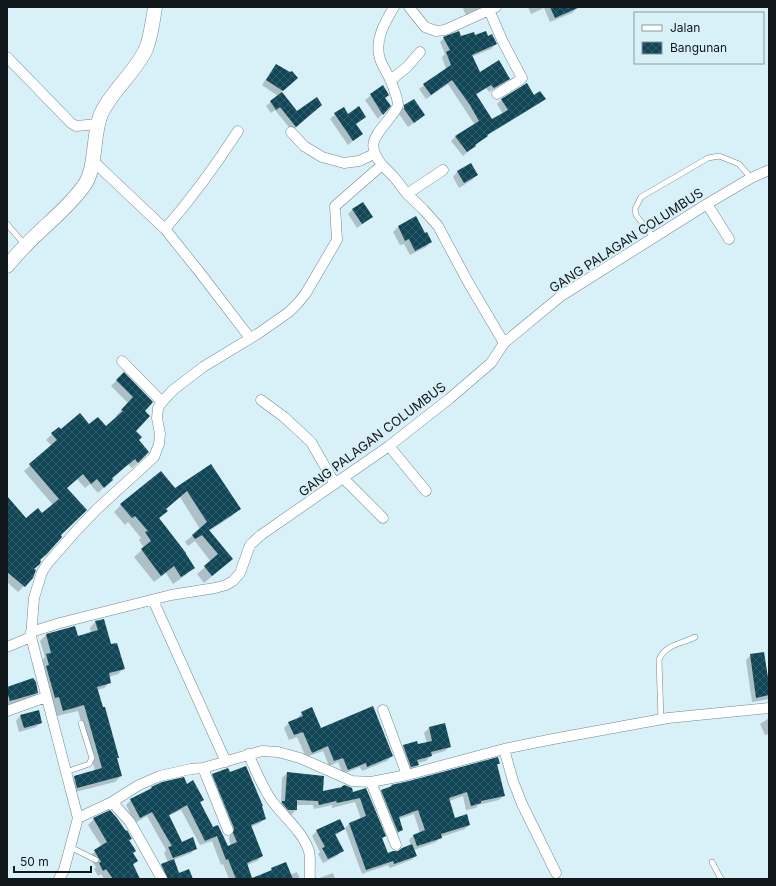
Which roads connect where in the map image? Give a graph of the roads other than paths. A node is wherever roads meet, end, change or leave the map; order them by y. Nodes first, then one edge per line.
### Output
1 (155, 7) edge
2 (394, 7) edge
3 (409, 7) edge
4 (492, 8) edge
5 (420, 52) dead end
6 (7, 57) edge
7 (391, 80) junction
8 (497, 94) dead end
9 (98, 124) junction
10 (238, 131) dead end
11 (291, 132) dead end
12 (374, 154) junction
13 (92, 160) junction
14 (382, 165) junction
15 (443, 170) dead end
16 (769, 170) edge
17 (751, 178) junction
18 (407, 194) junction
19 (707, 204) junction
20 (7, 224) edge
21 (161, 226) junction
22 (654, 238) junction
23 (729, 239) dead end
24 (26, 246) junction
25 (7, 266) edge
26 (250, 338) junction
27 (504, 343) junction
28 (122, 361) dead end
29 (261, 400) dead end
30 (162, 402) junction
31 (389, 446) junction
32 (339, 481) junction
33 (426, 491) dead end
34 (383, 518) dead end
35 (153, 600) junction
36 (31, 635) junction
37 (695, 637) dead end
38 (7, 647) edge
39 (46, 697) junction
40 (769, 708) edge
41 (383, 710) dead end
42 (7, 711) edge
43 (661, 720) junction
44 (81, 723) dead end
45 (504, 749) junction
46 (248, 754) junction
47 (226, 762) junction
48 (203, 768) junction
49 (66, 772) junction
50 (406, 775) junction
51 (371, 782) junction
52 (112, 802) junction
53 (78, 818) junction
54 (228, 830) dead end
55 (396, 845) dead end
56 (70, 847) junction
57 (96, 860) dead end
58 (712, 862) dead end
59 (556, 872) dead end
60 (59, 879) edge
61 (162, 879) edge
62 (310, 879) edge
63 (721, 879) edge

1 - 9 main road
2 - 7 street
3 - 4 street
4 - 8 street
5 - 7 street
6 - 9 street
7 - 12 street
9 - 13 main road
10 - 21 street
11 - 12 street
12 - 14 street
13 - 21 street
13 - 24 main road
14 - 18 street
14 - 26 street
15 - 18 street
16 - 17 street, GANG PALAGAN COLUMBUS
17 - 19 street, GANG PALAGAN COLUMBUS
17 - 22 lane
18 - 27 street
19 - 22 street, GANG PALAGAN COLUMBUS
19 - 23 street
20 - 24 lane
21 - 26 street
22 - 27 street, GANG PALAGAN COLUMBUS
24 - 25 main road
26 - 30 street
27 - 31 street, GANG PALAGAN COLUMBUS
28 - 30 street
29 - 32 street
30 - 36 street
31 - 32 street, GANG PALAGAN COLUMBUS
31 - 33 street
32 - 34 street
32 - 35 street, GANG PALAGAN COLUMBUS
35 - 36 street, GANG PALAGAN COLUMBUS
35 - 47 street
36 - 38 street, GANG PALAGAN COLUMBUS
36 - 39 street
37 - 43 lane
39 - 42 street
39 - 49 street
40 - 43 street
41 - 50 street
43 - 45 street
44 - 49 lane
45 - 50 street
45 - 59 street
46 - 47 street
46 - 51 street
46 - 62 street
47 - 48 street
48 - 52 street
48 - 54 street
49 - 53 street
50 - 51 street
51 - 55 street
52 - 53 street
52 - 61 street
53 - 56 street
56 - 57 lane
56 - 60 street
58 - 63 lane

